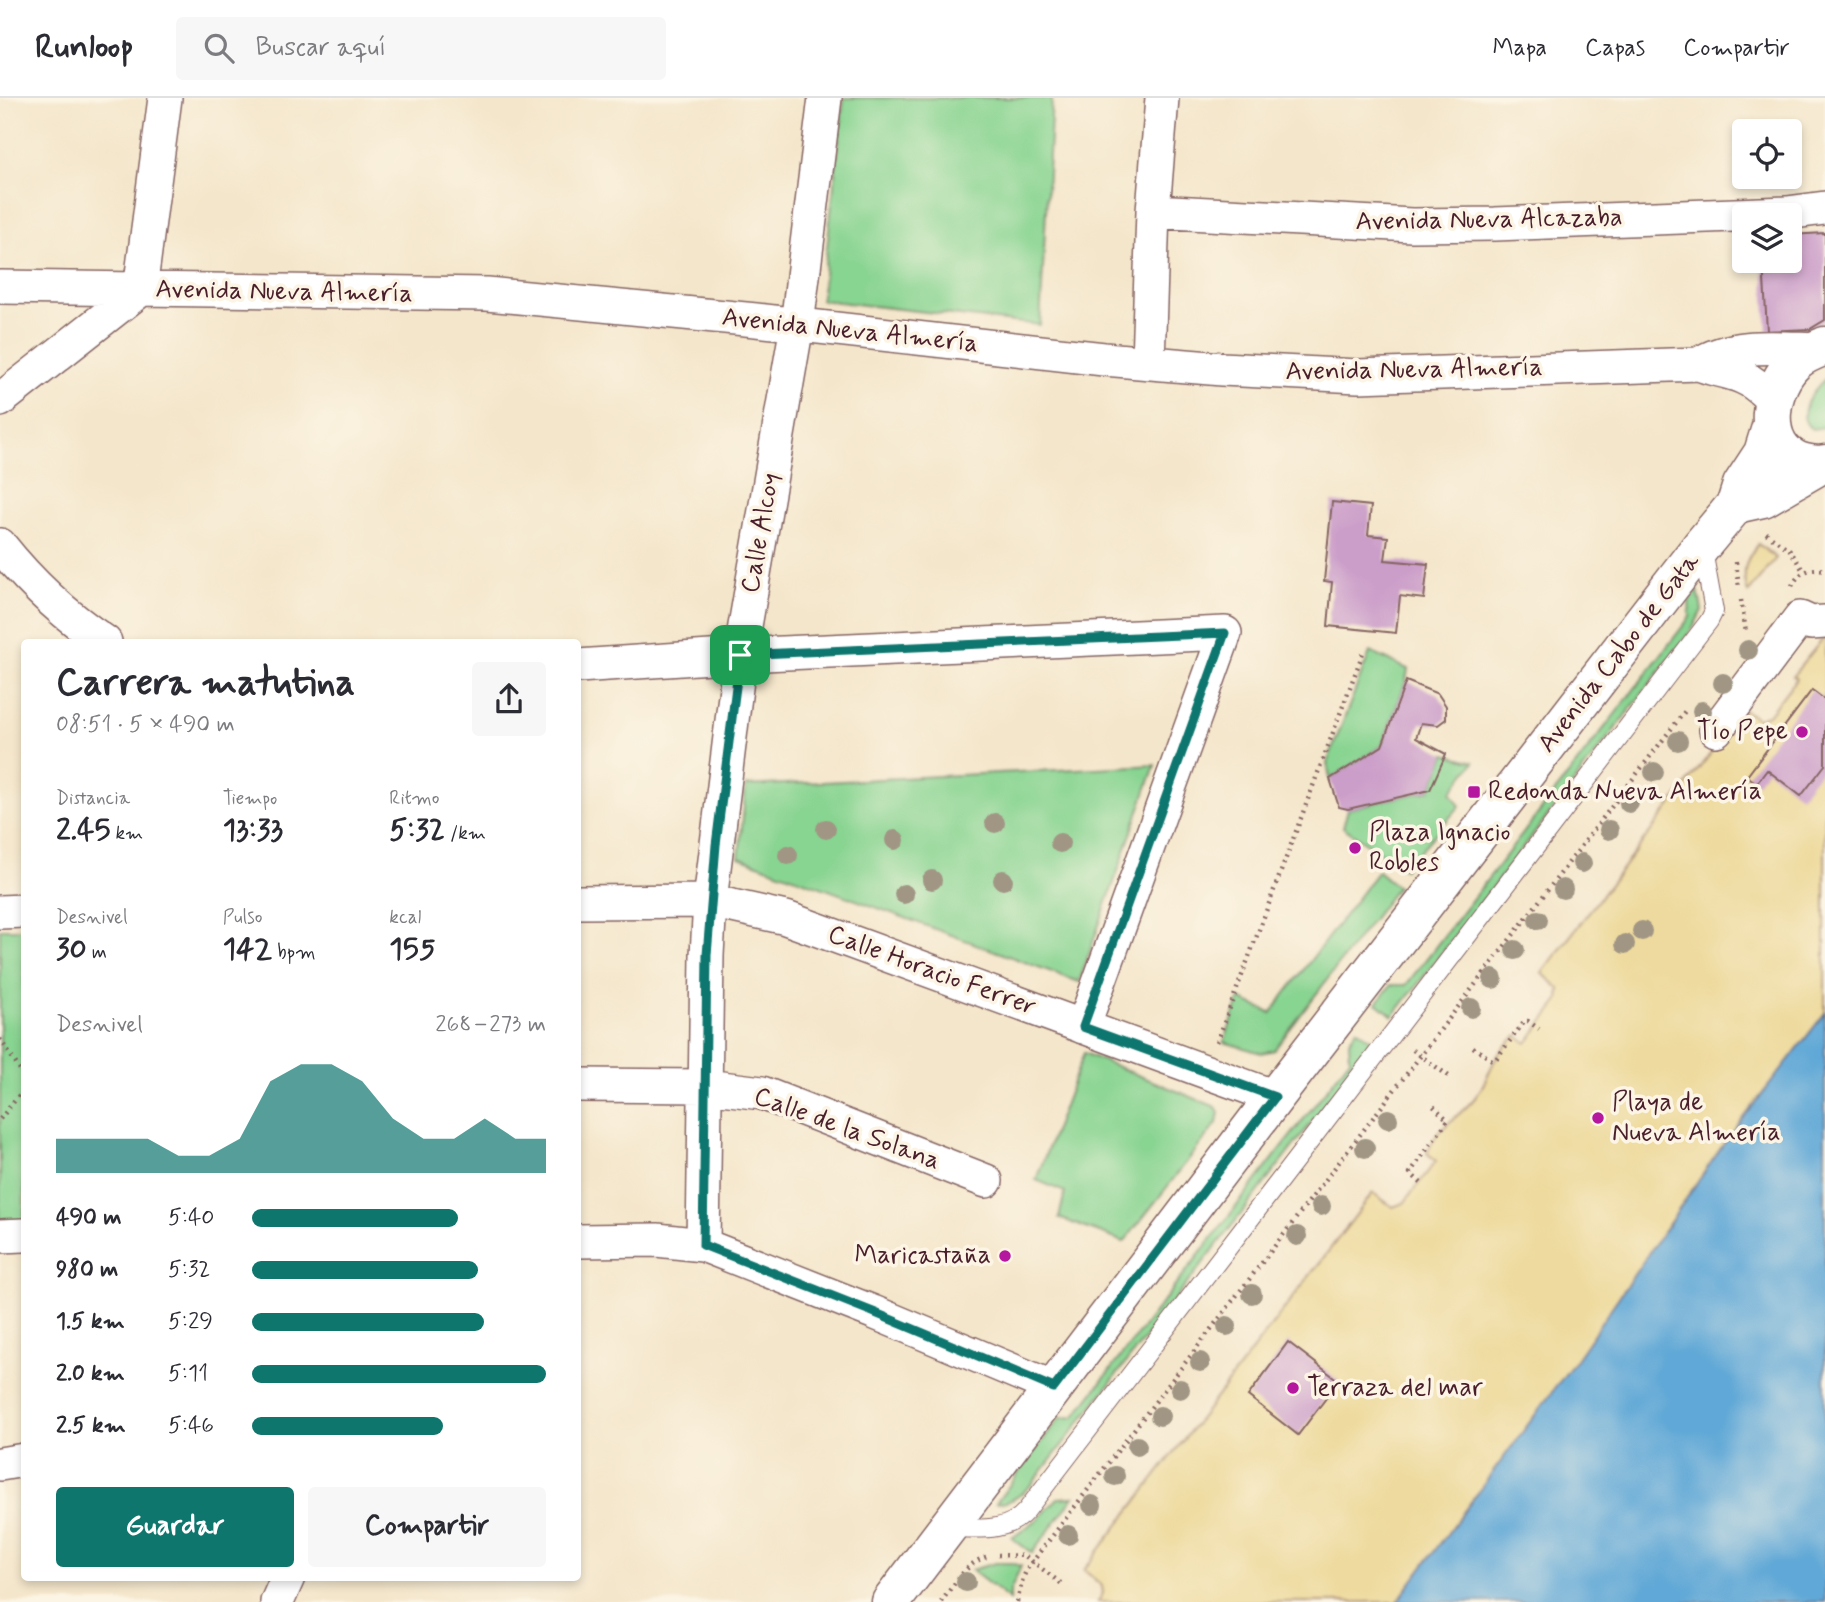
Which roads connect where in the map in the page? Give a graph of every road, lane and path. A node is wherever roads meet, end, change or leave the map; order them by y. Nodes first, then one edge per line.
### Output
1 (165, 98) edge
2 (825, 98) edge
3 (1161, 98) edge
4 (1825, 208) edge
5 (1153, 211) junction
6 (0, 287) edge
7 (140, 290) junction
8 (797, 325) junction
9 (1821, 348) edge
10 (1149, 362) junction
11 (1699, 364) junction
12 (0, 400) edge
13 (1773, 413) junction
14 (1822, 465) edge
15 (1737, 505) junction
16 (0, 545) edge
17 (1702, 545) junction
18 (1788, 548) dead end
19 (1740, 556) dead end
20 (1804, 572) dead end
21 (1825, 622) edge
22 (100, 639) edge
23 (1739, 642) dead end
24 (1364, 650) dead end
25 (740, 655) junction
26 (581, 666) edge
27 (1686, 711) dead end
28 (1716, 730) dead end
29 (710, 901) junction
30 (581, 902) edge
31 (21, 911) edge
32 (0, 912) edge
33 (1083, 1027) junction
34 (1539, 1029) dead end
35 (0, 1039) edge
36 (1473, 1047) dead end
37 (1421, 1056) junction
38 (21, 1071) edge
39 (1206, 1072) junction
40 (1450, 1077) dead end
41 (581, 1085) edge
42 (705, 1086) junction
43 (21, 1093) edge
44 (1275, 1097) junction
45 (1430, 1103) dead end
46 (0, 1119) edge
47 (986, 1181) dead end
48 (1421, 1183) dead end
49 (21, 1235) edge
50 (0, 1236) edge
51 (581, 1241) edge
52 (703, 1245) junction
53 (1054, 1388) junction
54 (21, 1460) edge
55 (0, 1464) edge
56 (948, 1528) junction
57 (1033, 1562) junction
58 (286, 1581) edge
59 (1062, 1584) dead end
60 (277, 1602) edge
61 (891, 1602) edge
62 (941, 1602) edge
63 (1017, 1602) edge

1 - 7 street
2 - 8 street, Calle Alcoy
3 - 5 street
4 - 5 street, Avenida Nueva Alcazaba
5 - 10 street
6 - 7 street, Avenida Nueva Almería
7 - 8 street, Avenida Nueva Almería
7 - 12 street
8 - 10 street, Avenida Nueva Almería
8 - 25 street, Calle Alcoy
9 - 11 street, Avenida Nueva Almería
9 - 13 main road, Avenida Cabo de Gata
10 - 11 street, Avenida Nueva Almería
11 - 13 street, Avenida Nueva Almería
13 - 14 main road
13 - 15 main road, Avenida Cabo de Gata
14 - 15 main road
15 - 17 main road, Avenida Cabo de Gata
16 - 22 street
17 - 44 main road, Avenida Cabo de Gata
17 - 56 lane
18 - 20 path
19 - 23 path
21 - 28 street
24 - 39 path
25 - 26 street
25 - 29 street, Calle Alcoy
25 - 33 street
27 - 37 path
29 - 30 street, Calle Horacio Ferrer
29 - 33 street, Calle Horacio Ferrer
29 - 42 street, Calle Alcoy
31 - 32 street
33 - 39 street, Calle Horacio Ferrer
34 - 36 path
35 - 38 path
37 - 40 path
37 - 57 path
39 - 44 street, Calle Horacio Ferrer
41 - 42 street, Calle de la Solana
42 - 47 street, Calle de la Solana
42 - 52 street, Calle Alcoy
43 - 46 path
44 - 53 main road, Avenida Cabo de Gata
45 - 48 path
49 - 50 street
51 - 52 street
52 - 53 street
53 - 56 main road, Avenida Cabo de Gata
54 - 55 street
56 - 61 main road, Avenida Cabo de Gata
57 - 59 path
57 - 62 path
57 - 63 path
58 - 60 street

